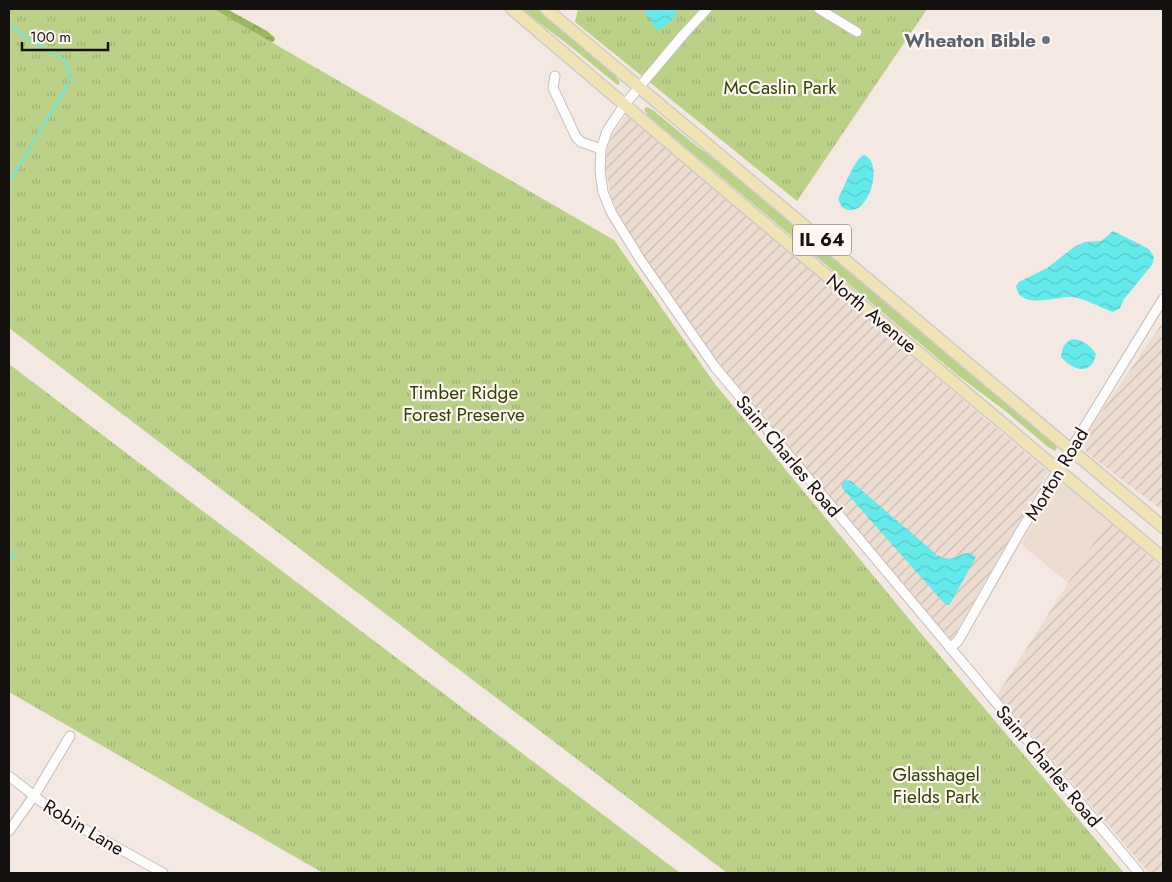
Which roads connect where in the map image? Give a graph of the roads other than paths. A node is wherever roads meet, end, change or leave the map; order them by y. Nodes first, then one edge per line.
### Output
1 (512, 9) edge
2 (546, 9) edge
3 (707, 9) edge
4 (819, 9) edge
5 (857, 32) dead end
6 (554, 76) dead end
7 (639, 87) junction
8 (625, 104) junction
9 (600, 149) junction
10 (1163, 299) edge
11 (1071, 449) junction
12 (1059, 469) junction
13 (1163, 527) edge
14 (1163, 558) edge
15 (950, 648) junction
16 (70, 736) dead end
17 (9, 776) edge
18 (34, 796) junction
19 (9, 831) edge
20 (164, 873) edge
21 (1139, 873) edge

1 - 8 main road, North Avenue / IL 64
2 - 7 main road, North Avenue / IL 64
3 - 7 street, Saint Charles Road
4 - 5 street
6 - 9 street
7 - 8 street, Saint Charles Road
7 - 11 main road, North Avenue / IL 64
8 - 9 street, Saint Charles Road
8 - 12 main road, North Avenue / IL 64
9 - 15 street, Saint Charles Road
10 - 11 street, Morton Road
11 - 12 street, Morton Road
11 - 13 main road, North Avenue / IL 64
12 - 14 main road, North Avenue / IL 64
12 - 15 street, Morton Road
15 - 21 street, Saint Charles Road
16 - 18 street
17 - 18 street, Robin Lane
18 - 19 street
18 - 20 street, Robin Lane

